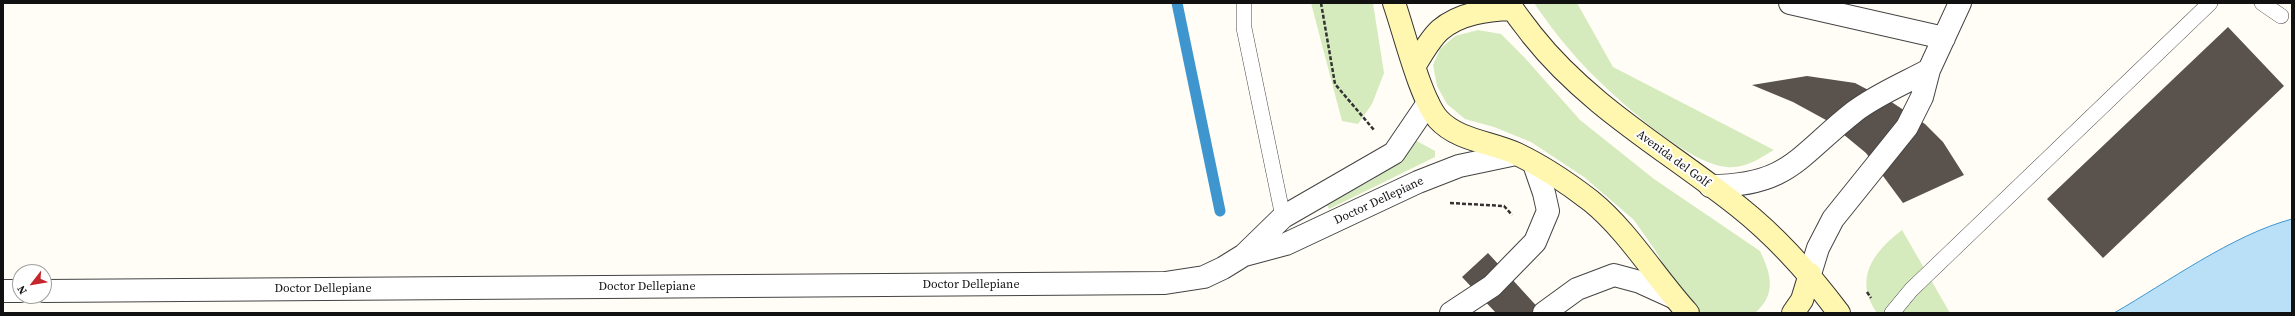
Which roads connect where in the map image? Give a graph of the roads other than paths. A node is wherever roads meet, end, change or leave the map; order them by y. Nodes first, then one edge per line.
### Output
1 (1244, 3) edge
2 (1394, 3) edge
3 (1790, 3) edge
4 (1960, 3) edge
5 (2210, 3) edge
6 (2262, 3) edge
7 (1511, 6) edge
8 (2281, 16) dead end
9 (1944, 38) junction
10 (1415, 65) junction
11 (1929, 70) junction
12 (1428, 103) junction
13 (1525, 159) junction
14 (1710, 186) junction
15 (1283, 217) junction
16 (1244, 255) junction
17 (1810, 274) junction
18 (52, 291) edge
19 (1673, 297) junction
20 (1451, 313) edge
21 (1544, 313) edge
22 (1688, 313) edge
23 (1793, 313) edge
24 (1839, 313) edge
25 (1892, 313) edge

1 - 15 lane
2 - 10 street
3 - 9 street
4 - 9 street
5 - 25 lane
6 - 8 lane
7 - 10 street
7 - 14 street, Avenida del Golf
9 - 11 street
10 - 12 street
11 - 14 street
11 - 17 street
12 - 13 street
12 - 15 street, Doctor Dellepiane
13 - 16 street, Doctor Dellepiane
13 - 19 street
13 - 20 street
14 - 17 street, Avenida del Golf
15 - 16 street, Doctor Dellepiane
16 - 18 street, Doctor Dellepiane
17 - 23 street
17 - 24 street, Avenida del Golf
19 - 21 street
19 - 22 street

